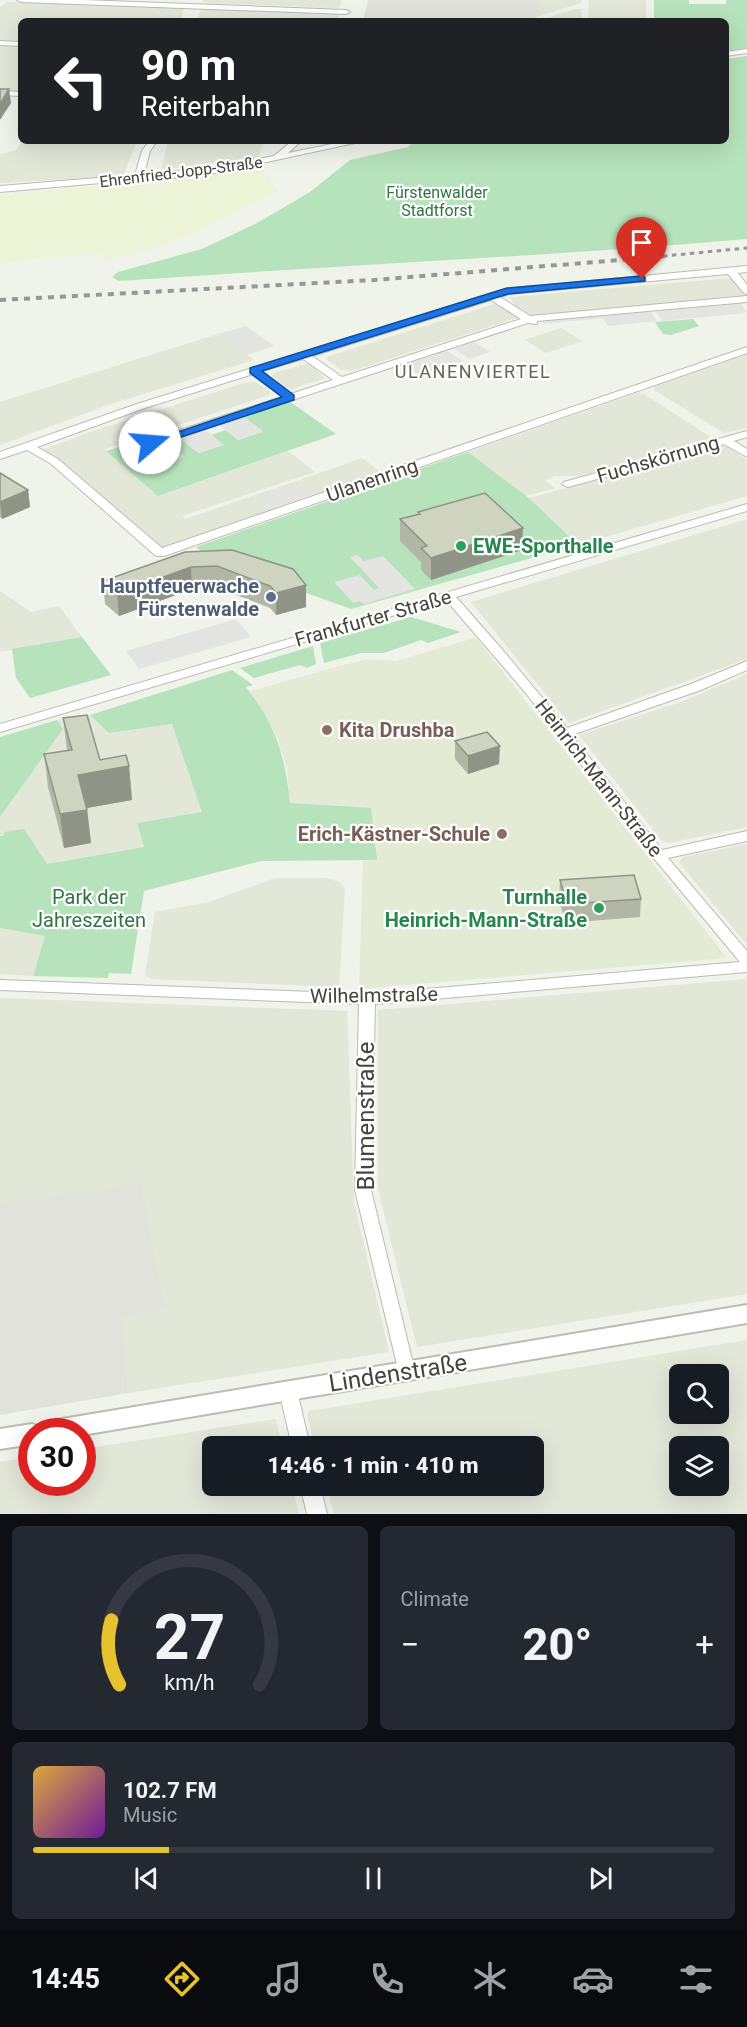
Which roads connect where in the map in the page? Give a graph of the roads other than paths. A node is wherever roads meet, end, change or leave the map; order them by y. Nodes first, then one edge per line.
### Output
1 (21, 0) edge
2 (348, 0) edge
3 (192, 7) edge
4 (346, 12) junction
5 (345, 18) edge
6 (0, 43) edge
7 (18, 44) edge
8 (747, 51) edge
9 (729, 54) edge
10 (0, 93) edge
11 (18, 94) edge
12 (144, 144) edge
13 (151, 144) edge
14 (293, 144) edge
15 (346, 144) edge
16 (146, 151) junction
17 (274, 160) junction
18 (138, 179) junction
19 (0, 189) edge
20 (747, 269) edge
21 (731, 271) junction
22 (747, 291) edge
23 (492, 296) junction
24 (747, 299) edge
25 (530, 319) junction
26 (540, 326) dead end
27 (747, 350) edge
28 (304, 355) junction
29 (254, 370) junction
30 (341, 381) junction
31 (290, 398) junction
32 (747, 434) edge
33 (725, 440) junction
34 (150, 443) dead end
35 (26, 445) junction
36 (747, 454) edge
37 (0, 456) edge
38 (568, 484) dead end
39 (747, 507) edge
40 (448, 596) junction
41 (747, 665) edge
42 (0, 727) edge
43 (564, 733) junction
44 (747, 836) edge
45 (659, 855) junction
46 (747, 961) edge
47 (747, 967) edge
48 (0, 985) edge
49 (367, 999) junction
50 (747, 1314) edge
51 (406, 1371) junction
52 (288, 1391) junction
53 (96, 1423) edge
54 (18, 1436) edge
55 (299, 1436) edge
56 (0, 1439) edge
57 (313, 1496) edge
58 (317, 1514) edge

1 - 3 street
2 - 4 street
3 - 4 street
4 - 5 street
6 - 7 street
8 - 9 street
10 - 11 street
12 - 16 street
13 - 16 street
14 - 17 street
15 - 17 street, Ehrenfried-Jopp-Straße
16 - 18 street
17 - 18 street, Ehrenfried-Jopp-Straße
18 - 19 street, Ehrenfried-Jopp-Straße
20 - 21 street
21 - 22 street
21 - 23 street
23 - 25 street
23 - 28 street
24 - 25 street
25 - 26 street
25 - 30 street
27 - 35 street, Ulanenring
28 - 29 street
28 - 30 street
29 - 31 street
29 - 35 street
30 - 31 street
31 - 34 street
32 - 33 street, Fuchskörnung
33 - 36 street
33 - 38 street, Fuchskörnung
35 - 37 street
39 - 40 street, Frankfurter Straße
40 - 42 street, Frankfurter Straße
40 - 43 street, Heinrich-Mann-Straße
41 - 43 street
43 - 45 street, Heinrich-Mann-Straße
44 - 45 street
45 - 46 street, Heinrich-Mann-Straße
47 - 49 street, Wilhelmstraße
48 - 49 street, Wilhelmstraße
49 - 51 street, Blumenstraße
50 - 51 street, Lindenstraße
51 - 52 street, Lindenstraße
52 - 53 street, Lindenstraße
52 - 55 street
54 - 56 street
57 - 58 street

